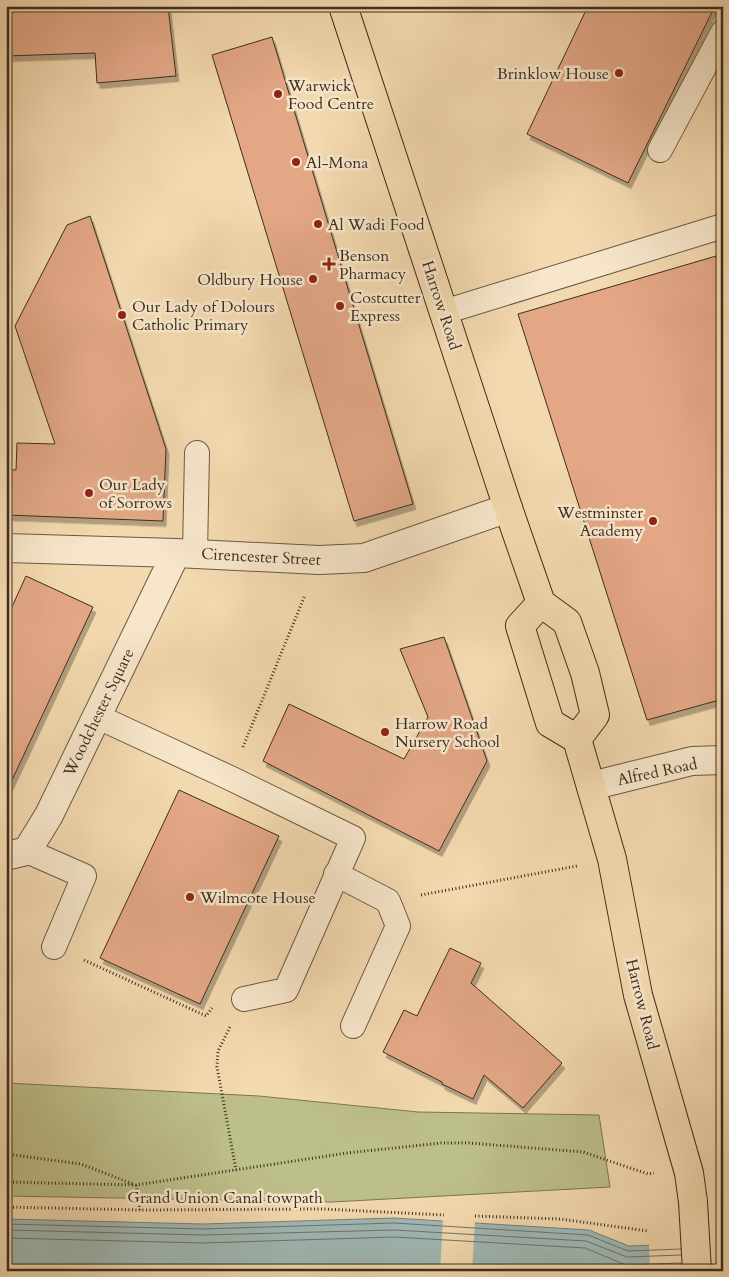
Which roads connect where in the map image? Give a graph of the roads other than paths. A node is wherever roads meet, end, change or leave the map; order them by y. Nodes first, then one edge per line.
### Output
1 (343, 6) edge
2 (723, 32) edge
3 (660, 150) dead end
4 (723, 226) edge
5 (444, 312) junction
6 (197, 453) dead end
7 (508, 508) junction
8 (6, 548) edge
9 (185, 553) junction
10 (541, 603) junction
11 (96, 716) junction
12 (576, 739) junction
13 (723, 760) edge
14 (591, 786) junction
15 (17, 853) edge
16 (336, 874) junction
17 (54, 947) road end
18 (244, 999) road end
19 (353, 1026) dead end
20 (697, 1271) edge

1 - 5 main road, Harrow Road
2 - 3 lane
4 - 5 lane
5 - 7 main road, Harrow Road
6 - 9 lane
7 - 9 street, Cirencester Street
7 - 10 main road, Harrow Road
8 - 9 street, Cirencester Street
9 - 11 street, Woodchester Square
10 - 12 main road
10 - 12 main road
11 - 15 street, Woodchester Square
11 - 16 lane
12 - 14 main road, Harrow Road
13 - 14 street, Alfred Road
14 - 20 main road, Harrow Road, bridge
15 - 17 lane
16 - 18 lane
16 - 19 lane

